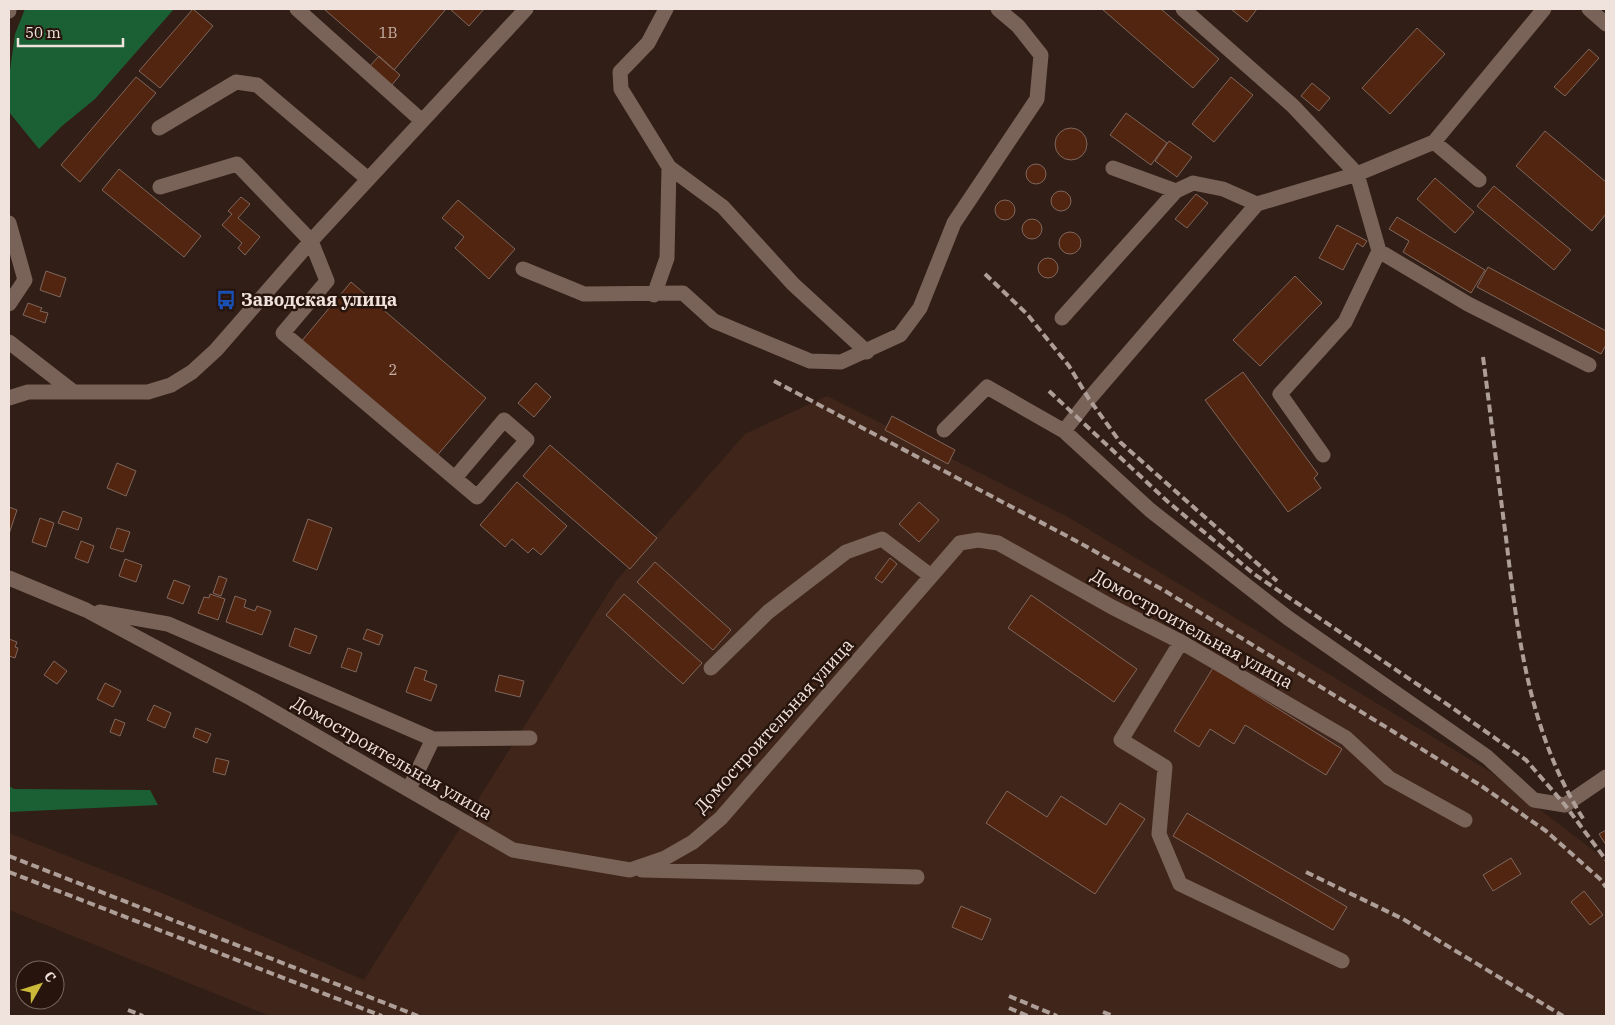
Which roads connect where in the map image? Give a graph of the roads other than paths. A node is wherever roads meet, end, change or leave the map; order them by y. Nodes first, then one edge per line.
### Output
1 (297, 9) edge
2 (526, 9) edge
3 (666, 9) edge
4 (998, 9) edge
5 (1183, 9) edge
6 (1544, 9) edge
7 (1589, 9) edge
8 (1606, 24) edge
9 (422, 121) junction
10 (159, 128) dead end
11 (1434, 142) junction
12 (669, 167) junction
13 (1113, 168) dead end
14 (1357, 174) junction
15 (368, 179) junction
16 (1479, 180) dead end
17 (160, 187) dead end
18 (1176, 191) junction
19 (1257, 204) junction
20 (9, 223) edge
21 (311, 241) junction
22 (1379, 251) junction
23 (523, 269) dead end
24 (654, 295) junction
25 (9, 304) edge
26 (1062, 318) dead end
27 (9, 342) edge
28 (867, 352) junction
29 (1589, 365) dead end
30 (71, 390) junction
31 (9, 398) edge
32 (944, 430) dead end
33 (1064, 431) junction
34 (1323, 455) dead end
35 (455, 478) junction
36 (931, 576) junction
37 (9, 578) edge
38 (86, 610) junction
39 (1182, 642) junction
40 (711, 668) dead end
41 (530, 738) dead end
42 (433, 739) junction
43 (1606, 776) edge
44 (409, 789) junction
45 (1465, 820) dead end
46 (630, 870) junction
47 (917, 877) dead end
48 (1342, 961) dead end

1 - 9 street
2 - 9 street
3 - 12 street
4 - 28 street
5 - 14 street
6 - 11 street
7 - 8 street
9 - 15 street
10 - 15 street
11 - 14 street
11 - 16 street
12 - 24 street
12 - 28 street
13 - 18 street
14 - 19 street
14 - 22 street
15 - 21 street
17 - 21 street
18 - 19 street
18 - 26 street
19 - 33 street
20 - 25 street
21 - 30 street
21 - 35 street
22 - 29 street
22 - 34 street
23 - 24 street
24 - 28 street
27 - 30 street
30 - 31 street
32 - 33 street
33 - 43 street
35 - 35 street
36 - 39 street, Домостроительная улица
36 - 40 street
36 - 46 street, Домостроительная улица
37 - 38 street, Домостроительная улица
38 - 42 street
38 - 44 street, Домостроительная улица
39 - 45 street, Домостроительная улица
39 - 48 street
41 - 42 street
42 - 44 street
44 - 46 street, Домостроительная улица
46 - 47 street

